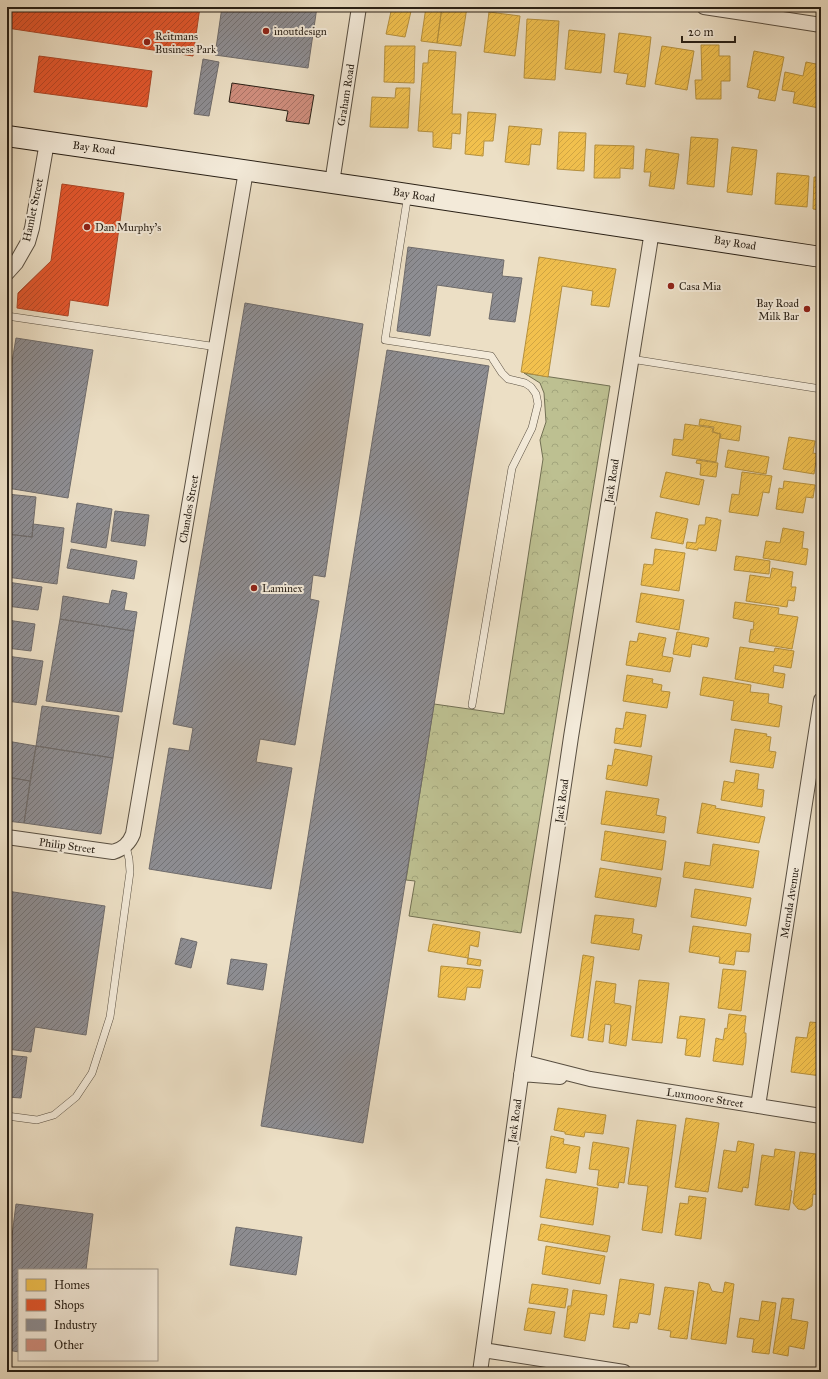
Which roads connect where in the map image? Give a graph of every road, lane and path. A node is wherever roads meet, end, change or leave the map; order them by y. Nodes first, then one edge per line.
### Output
1 (360, 7) edge
2 (704, 7) edge
3 (821, 25) edge
4 (7, 136) edge
5 (47, 142) junction
6 (246, 171) junction
7 (332, 183) junction
8 (408, 194) junction
9 (652, 230) junction
10 (821, 257) edge
11 (7, 273) edge
12 (7, 316) edge
13 (217, 347) junction
14 (631, 359) junction
15 (821, 389) edge
16 (821, 700) edge
17 (472, 705) dead end
18 (7, 837) edge
19 (126, 846) junction
20 (522, 1068) junction
21 (758, 1106) junction
22 (7, 1116) edge
23 (821, 1116) edge
24 (483, 1350) junction
25 (480, 1372) edge
26 (624, 1372) edge

1 - 7 street, Graham Road
2 - 3 street
4 - 5 main road, Bay Road
5 - 6 main road, Bay Road
5 - 11 street, Hamlet Street
6 - 7 main road, Bay Road
6 - 13 street, Chandos Street
7 - 8 main road, Bay Road
8 - 9 main road, Bay Road
8 - 17 lane
9 - 10 main road, Bay Road
9 - 14 street, Jack Road
12 - 13 lane
13 - 19 street, Chandos Street
14 - 15 lane
14 - 20 street, Jack Road
16 - 21 street, Mernda Avenue
18 - 19 street, Philip Street
19 - 22 lane
20 - 21 street, Luxmoore Street
20 - 24 street, Jack Road
21 - 23 street, Luxmoore Street
24 - 25 street, Jack Road
24 - 26 street

